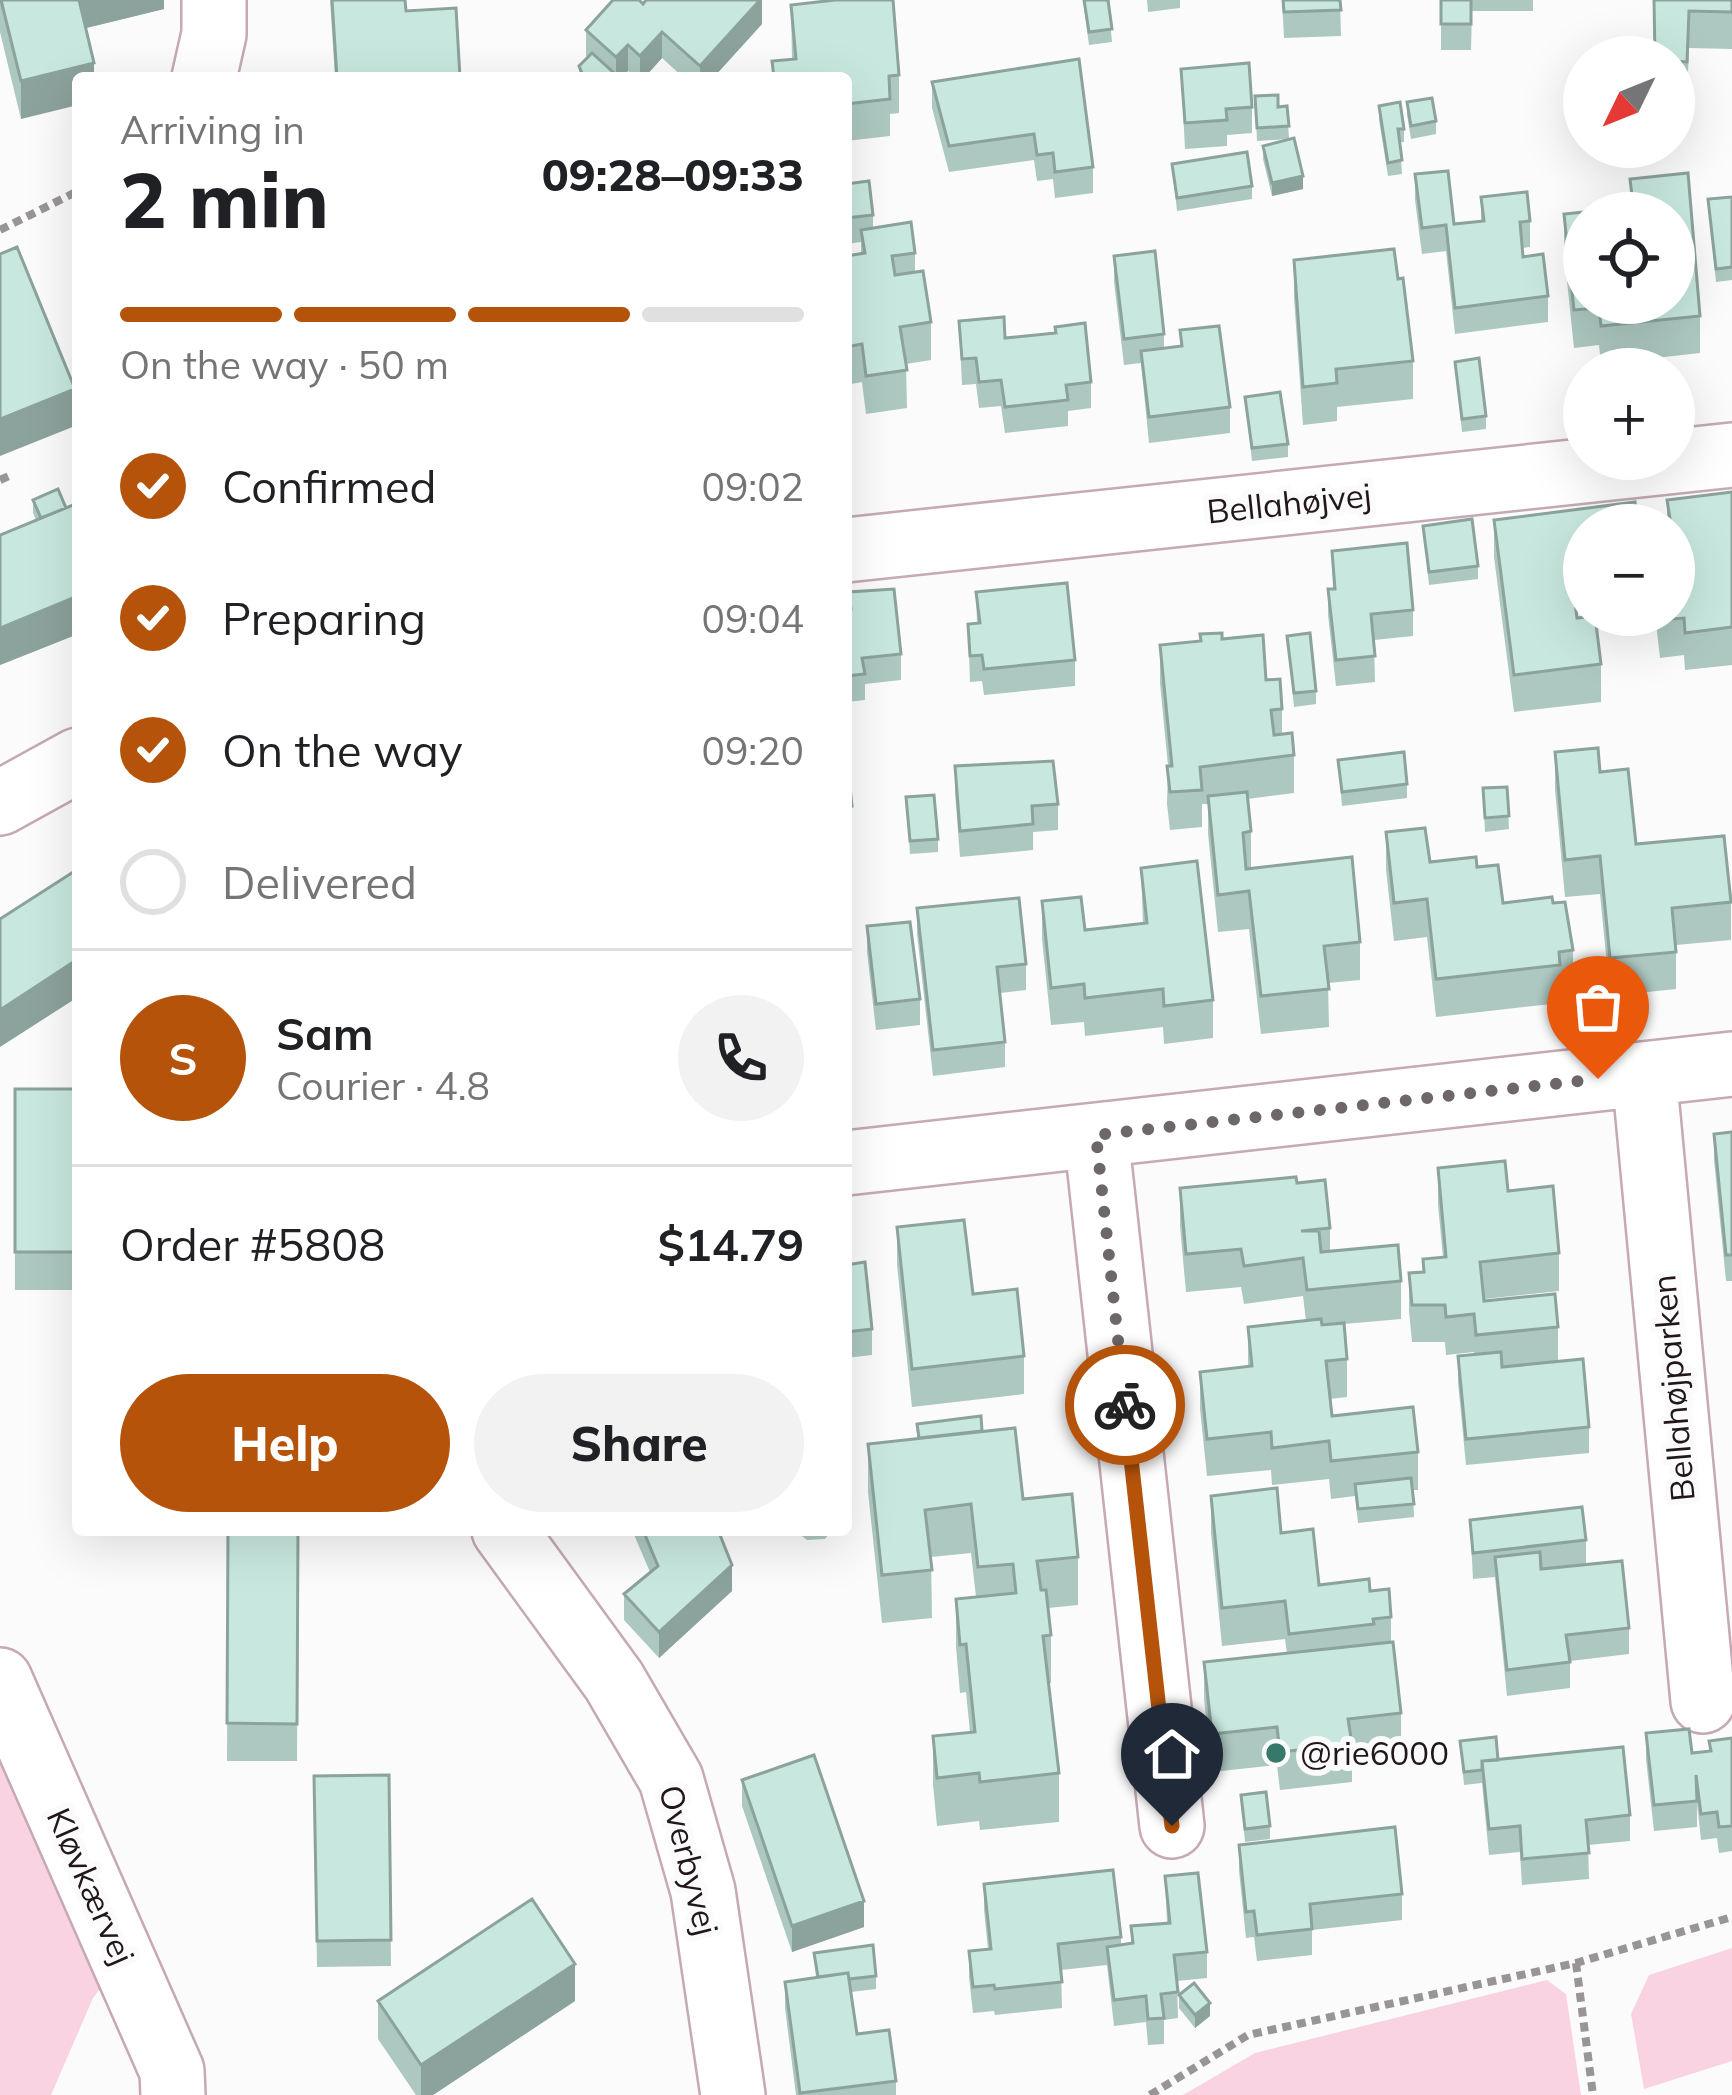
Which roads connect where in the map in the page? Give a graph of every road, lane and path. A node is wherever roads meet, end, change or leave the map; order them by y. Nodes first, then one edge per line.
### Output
1 (214, 0) edge
2 (205, 72) edge
3 (72, 194) edge
4 (0, 230) edge
5 (1732, 455) edge
6 (852, 549) edge
7 (72, 763) edge
8 (0, 803) edge
9 (1732, 1064) edge
10 (1644, 1074) junction
11 (1096, 1135) junction
12 (852, 1161) edge
13 (508, 1536) edge
14 (0, 1680) edge
15 (1703, 1701) dead end
16 (1172, 1826) dead end
17 (1732, 1917) edge
18 (1576, 1963) junction
19 (173, 2095) edge
20 (733, 2095) edge
21 (1150, 2095) edge
22 (1593, 2095) edge

1 - 2 street
3 - 4 path
5 - 6 street, Bellahøjvej
7 - 8 street
9 - 10 street
10 - 11 street
10 - 15 street, Bellahøjparken
11 - 12 street
11 - 16 street
13 - 20 street, Overbyvej
14 - 19 street, Kløvkærvej
17 - 18 path
18 - 21 path
18 - 22 path

